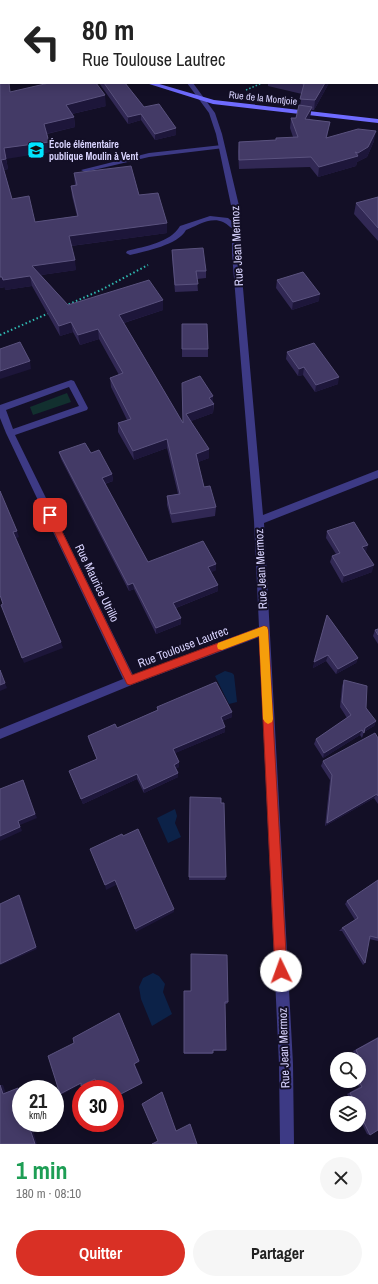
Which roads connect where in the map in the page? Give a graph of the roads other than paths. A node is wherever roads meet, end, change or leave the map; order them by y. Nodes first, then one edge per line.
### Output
1 (152, 84) edge
2 (191, 84) edge
3 (200, 98) junction
4 (378, 120) edge
5 (222, 147) junction
6 (86, 170) edge
7 (236, 228) junction
8 (130, 253) dead end
9 (10, 432) junction
10 (378, 474) edge
11 (258, 521) junction
12 (264, 630) junction
13 (130, 681) junction
14 (0, 734) edge
15 (287, 1144) edge

1 - 3 main road, Rue de la Montjoie
2 - 3 street, Rue Jean Mermoz
3 - 4 main road, Rue de la Montjoie
3 - 5 street, Rue Jean Mermoz
5 - 6 street
5 - 7 street, Rue Jean Mermoz
7 - 8 street
7 - 11 street, Rue Jean Mermoz
9 - 9 street, Rue Maurice Utrillo
9 - 13 street, Rue Maurice Utrillo
10 - 11 street
11 - 12 street, Rue Jean Mermoz
12 - 13 street, Rue Toulouse Lautrec
12 - 15 street, Rue Jean Mermoz
13 - 14 street, Rue Toulouse Lautrec

